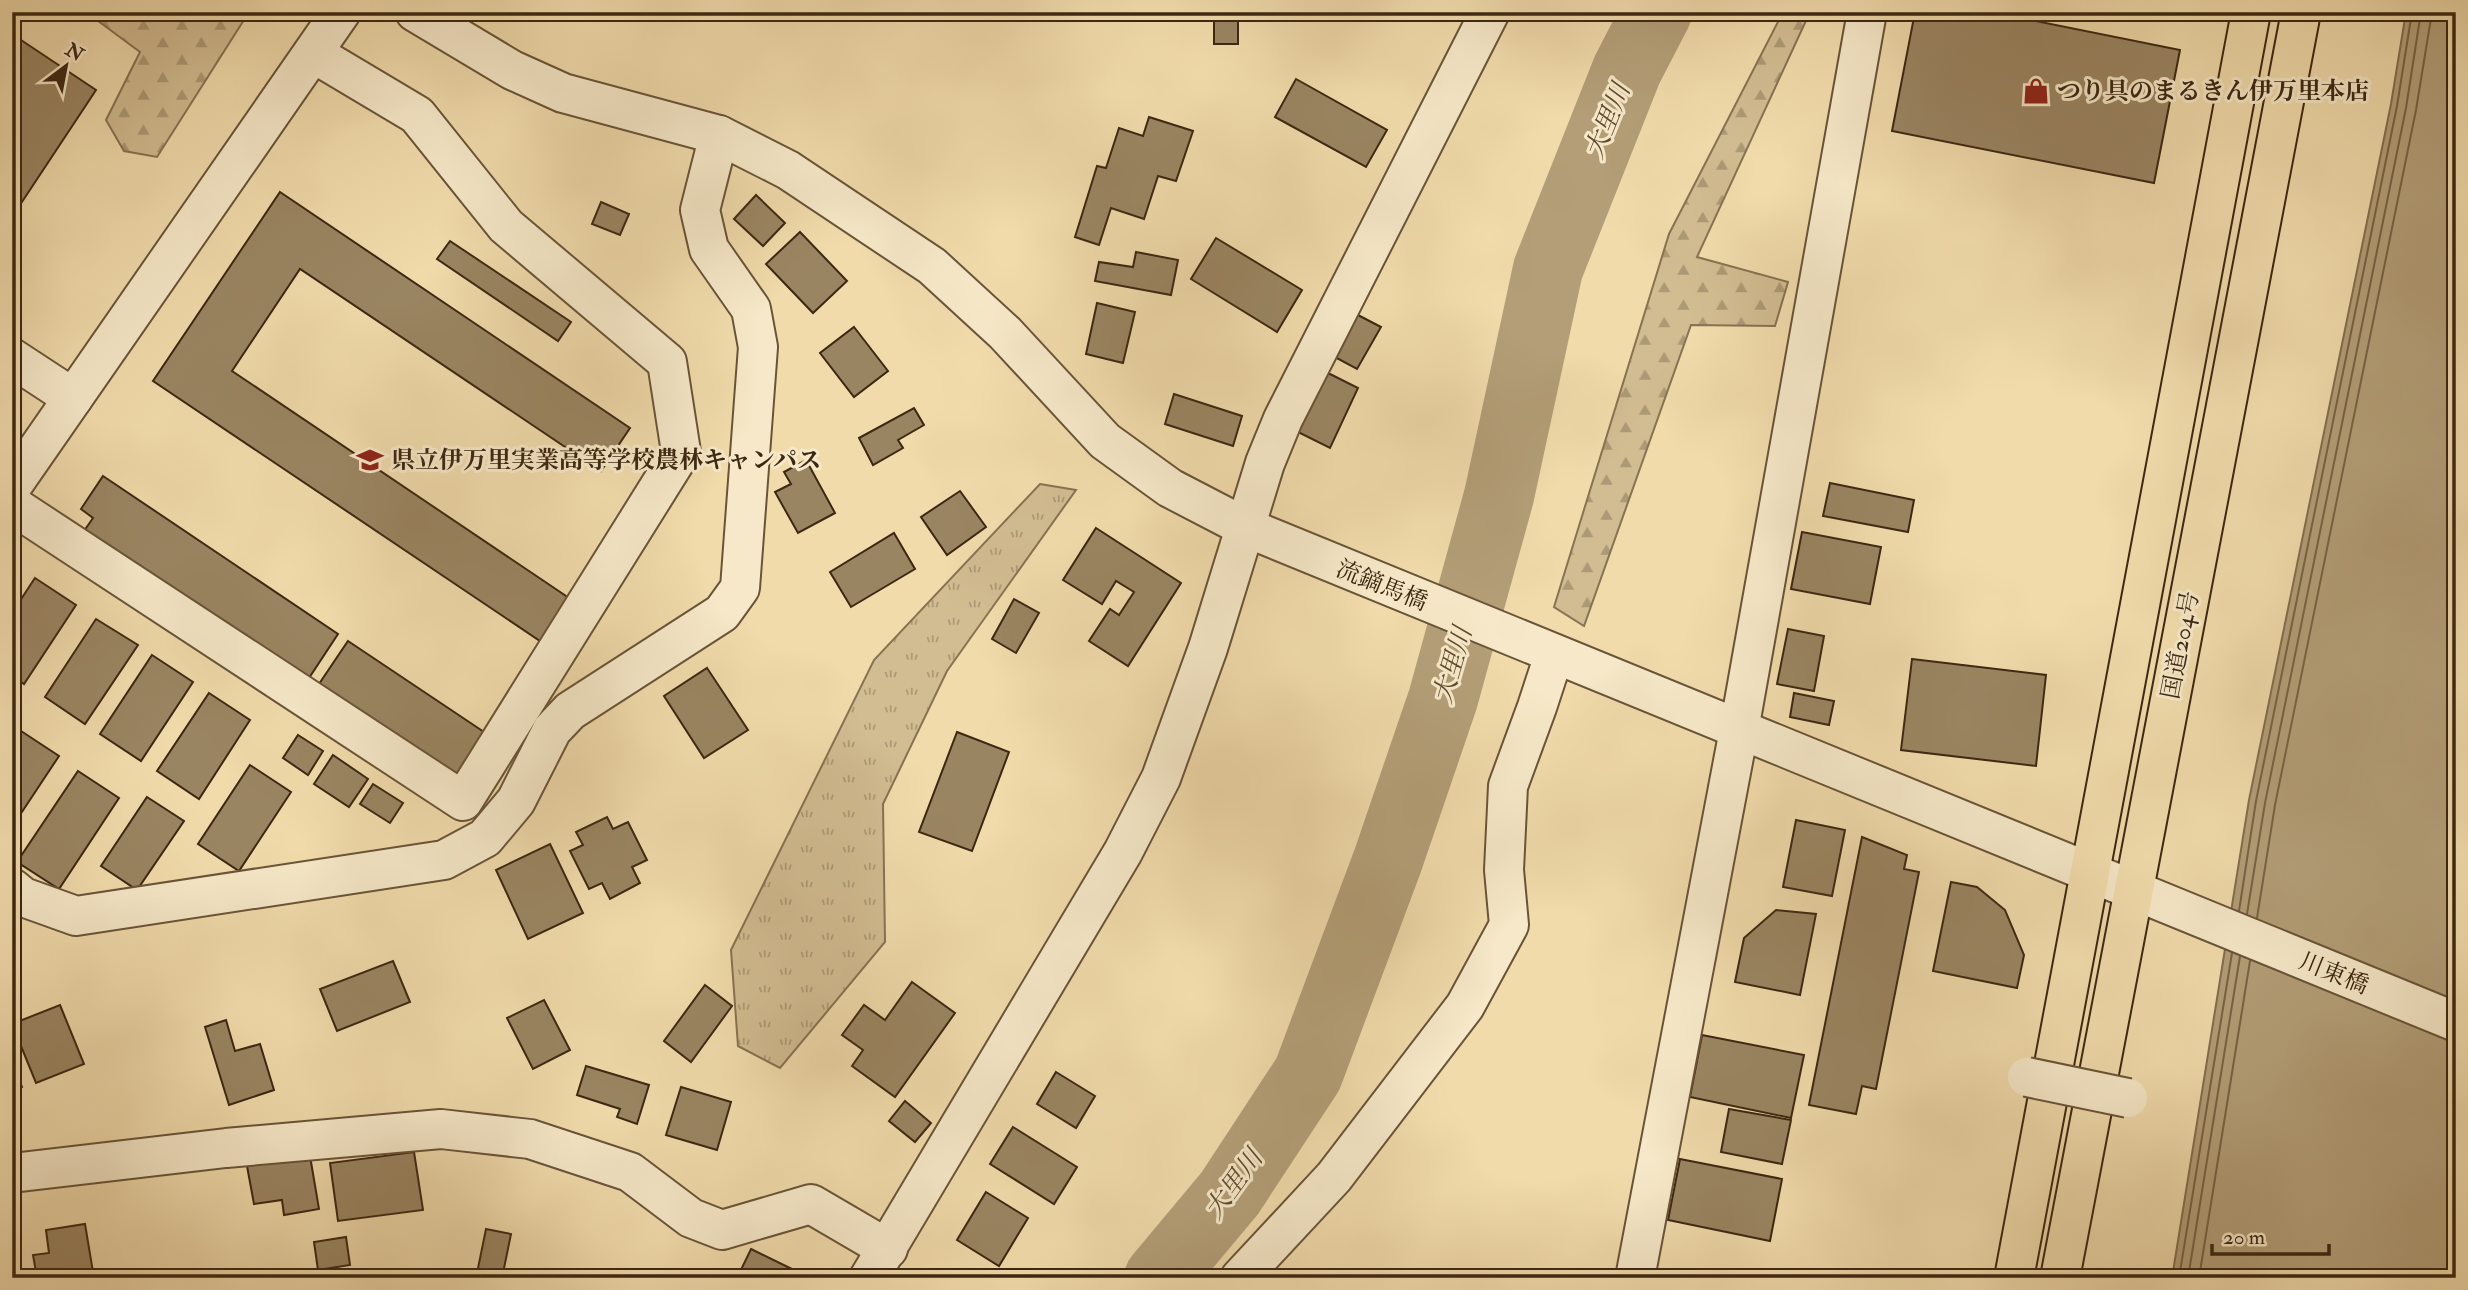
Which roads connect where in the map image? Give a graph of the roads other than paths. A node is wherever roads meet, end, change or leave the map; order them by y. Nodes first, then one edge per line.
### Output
1 (341, 12) edge
2 (415, 12) edge
3 (1490, 12) edge
4 (1867, 12) edge
5 (2251, 12) edge
6 (2301, 12) edge
7 (313, 53) junction
8 (719, 135) junction
9 (12, 358) edge
10 (73, 398) junction
11 (12, 486) edge
12 (12, 505) edge
13 (1245, 527) junction
14 (1538, 649) junction
15 (1739, 730) junction
16 (2089, 873) junction
17 (12, 888) edge
18 (2133, 891) junction
19 (2456, 1022) edge
20 (2027, 1077) dead end
21 (2128, 1098) dead end
22 (12, 1173) edge
23 (879, 1263) edge
24 (1240, 1278) edge
25 (1635, 1278) edge
26 (2014, 1278) edge
27 (2060, 1278) edge

1 - 7 street
2 - 8 street, 流鏑馬橋
3 - 13 street
4 - 15 street
5 - 16 highway, 国道204号
6 - 18 highway, 国道204号
7 - 10 street
7 - 12 street
8 - 13 street, 流鏑馬橋
8 - 17 street
9 - 10 street
10 - 11 street
13 - 14 street, 流鏑馬橋
13 - 23 street
14 - 15 street, 流鏑馬橋
14 - 24 street
15 - 16 street, 川東橋
15 - 25 street
16 - 18 street, 川東橋
16 - 26 highway, 国道204号
18 - 19 street, 川東橋
18 - 27 highway, 国道204号
20 - 21 street, bridge
22 - 23 street

